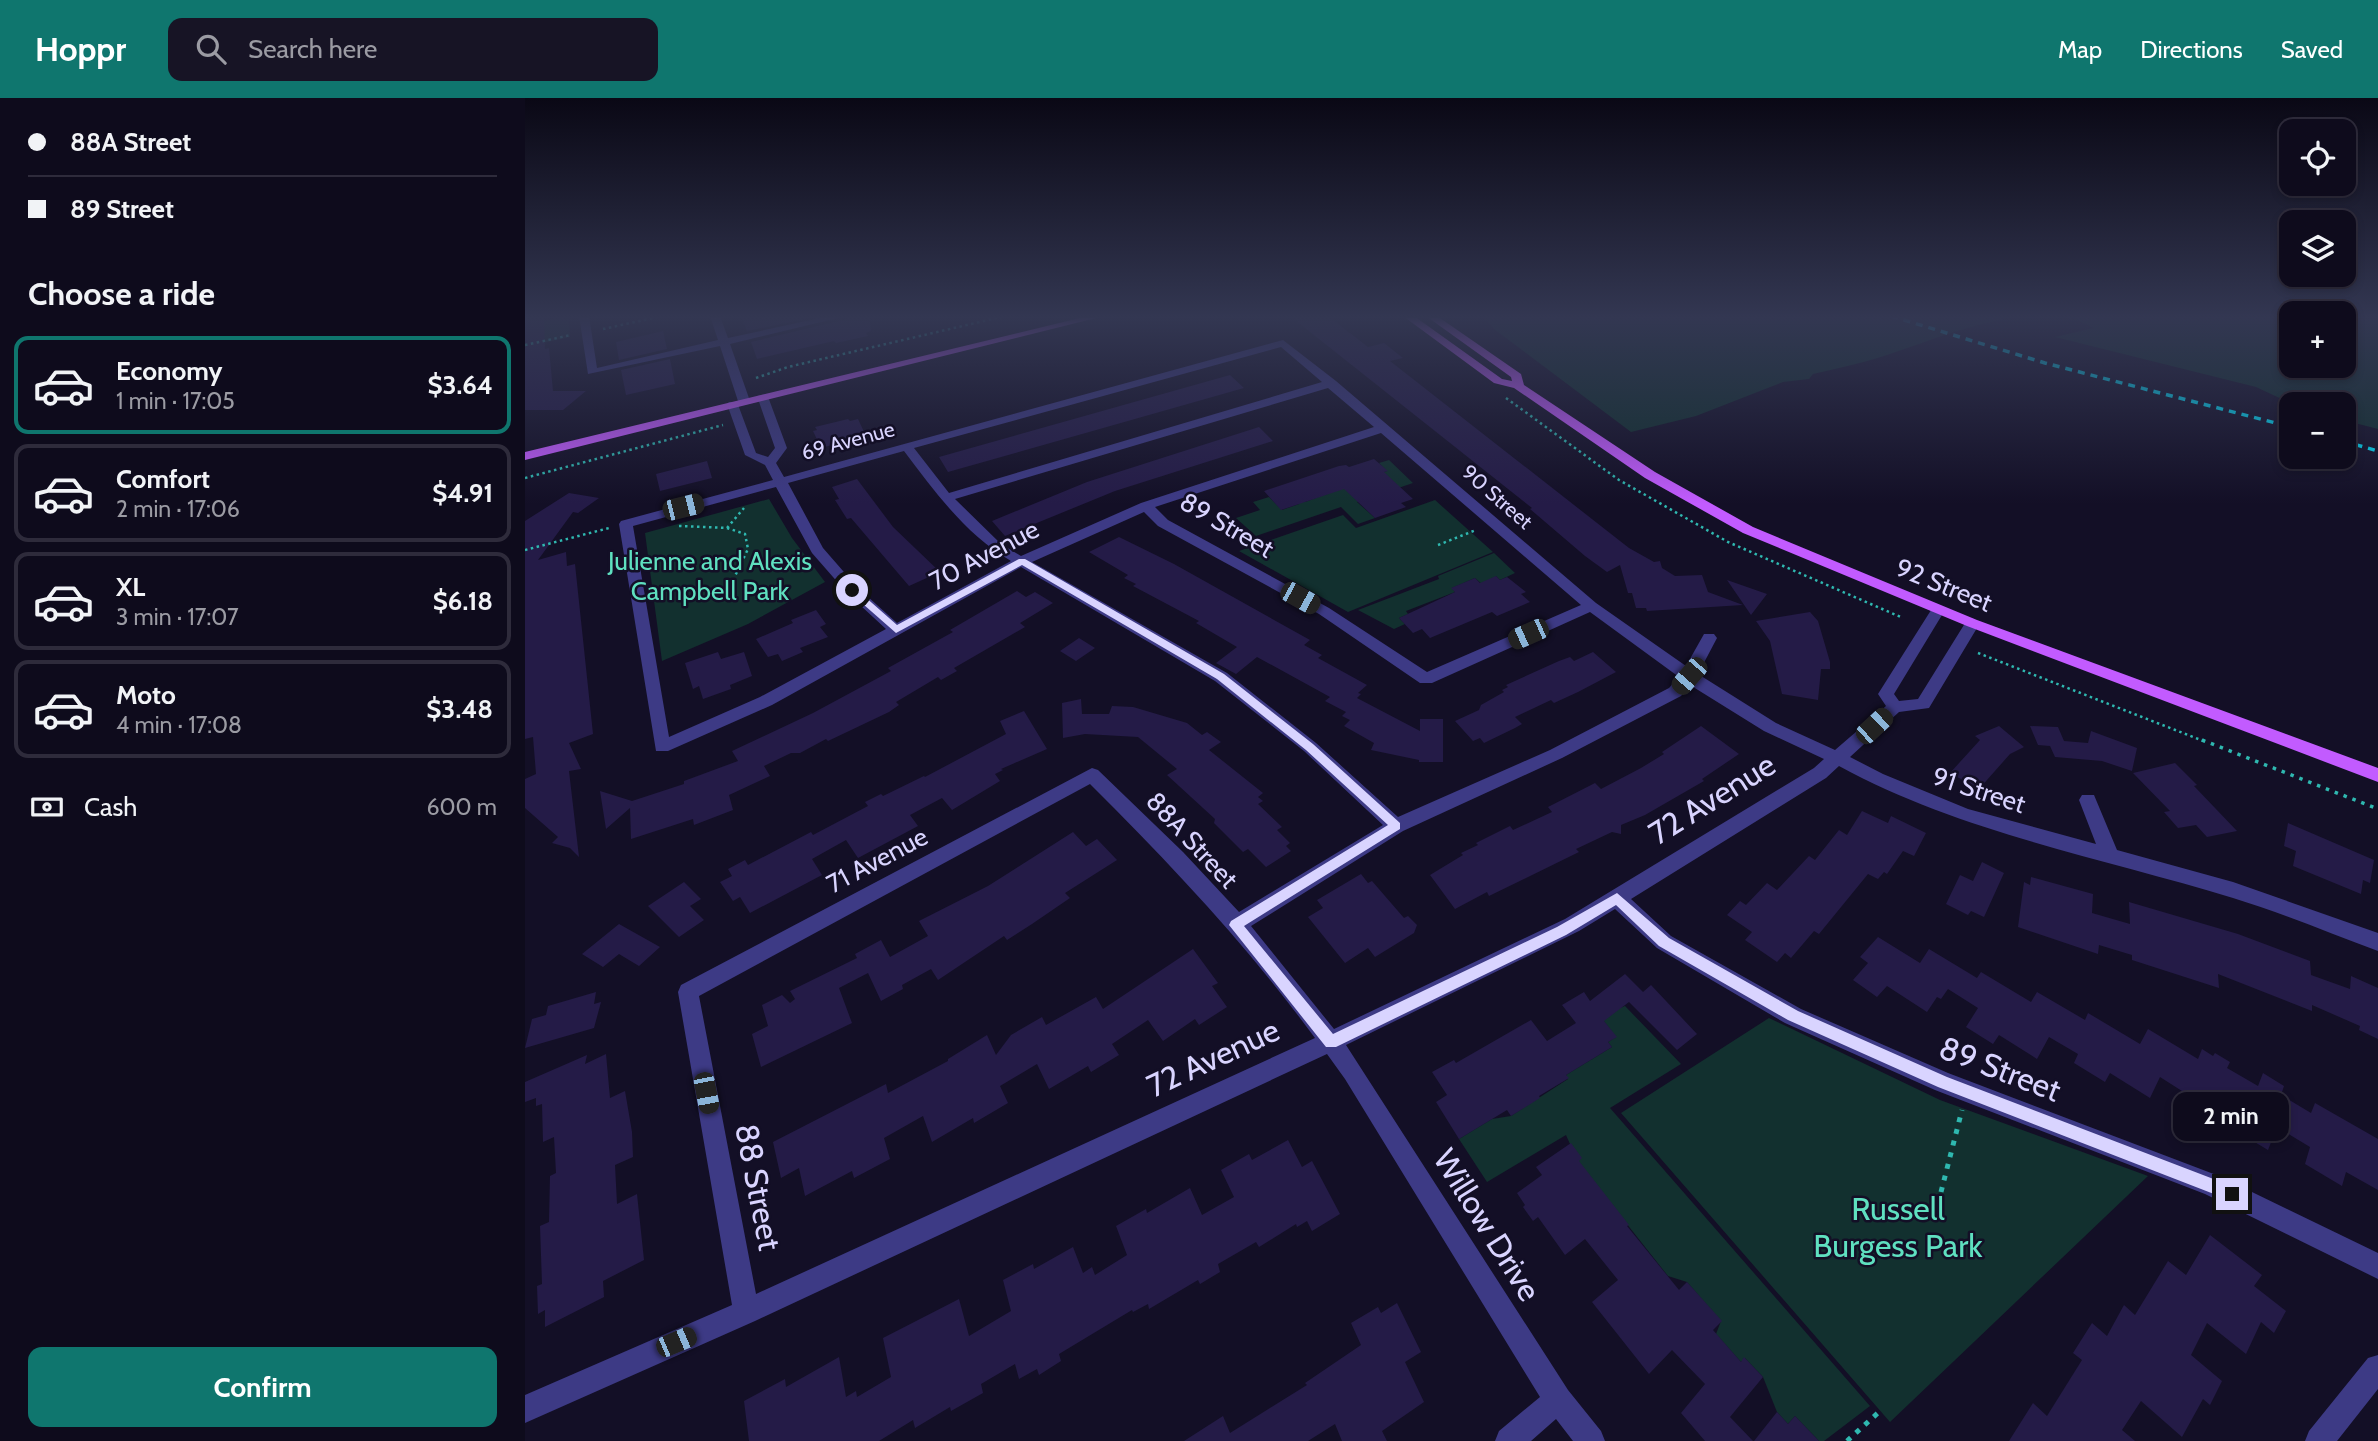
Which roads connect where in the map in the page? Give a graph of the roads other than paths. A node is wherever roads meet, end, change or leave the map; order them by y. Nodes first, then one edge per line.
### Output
1 (733, 379) edge
2 (833, 379) edge
3 (1154, 379) edge
4 (1327, 379) edge
5 (1493, 379) edge
6 (1517, 379) edge
7 (1332, 383) junction
8 (1518, 386) junction
9 (763, 396) junction
10 (738, 402) junction
11 (1384, 428) junction
12 (907, 447) junction
13 (525, 456) edge
14 (770, 463) junction
15 (779, 482) junction
16 (946, 498) junction
17 (1146, 506) junction
18 (1022, 561) junction
19 (1591, 606) junction
20 (1938, 610) junction
21 (1972, 624) junction
22 (896, 630) junction
23 (1709, 638) dead end
24 (1689, 676) junction
25 (1895, 707) junction
26 (662, 747) joint
27 (1838, 758) junction
28 (1092, 775) joint
29 (2378, 775) edge
30 (2088, 800) dead end
31 (1396, 826) junction
32 (2110, 856) junction
33 (1617, 898) junction
34 (1235, 925) junction
35 (2378, 942) edge
36 (688, 992) joint
37 (1331, 1042) junction
38 (2378, 1266) edge
39 (746, 1312) junction
40 (2378, 1368) edge
41 (1558, 1400) junction
42 (525, 1409) edge
43 (1510, 1441) edge
44 (1591, 1441) edge
45 (2319, 1441) edge

1 - 10 street
2 - 9 main road
3 - 12 street, 69 Avenue
4 - 7 street, 90 Street
5 - 8 main road, 92 Street
6 - 8 main road, 92 Street
7 - 11 street, 90 Street
7 - 16 street
8 - 20 main road, 92 Street
9 - 10 main road
9 - 14 street
10 - 13 main road
10 - 14 street
11 - 17 street, 70 Avenue
11 - 19 street, 90 Street
12 - 15 street, 69 Avenue
12 - 16 street
14 - 15 street
15 - 22 street
15 - 26 street, 69 Avenue
16 - 18 street
17 - 18 street, 70 Avenue
17 - 19 street, 89 Street
18 - 22 street, 70 Avenue
18 - 31 street
19 - 24 street, 90 Street
20 - 21 main road, 92 Street
20 - 25 street
21 - 25 street, 72 Avenue
21 - 29 main road, 92 Street
22 - 26 street, 70 Avenue
23 - 24 street
24 - 27 street, 90 Street
24 - 31 street
25 - 27 street, 72 Avenue
27 - 32 street, 91 Street
27 - 33 street, 72 Avenue
28 - 34 street, 88A Street
28 - 36 street, 71 Avenue
30 - 32 street
31 - 34 street
32 - 35 street, 91 Street
33 - 37 street, 72 Avenue
33 - 38 street, 89 Street
34 - 37 street, 88A Street
36 - 39 street, 88 Street
37 - 39 street, 72 Avenue
37 - 41 street, Willow Drive
39 - 42 street, 72 Avenue
40 - 45 street
41 - 43 street
41 - 44 street, Willow Drive

